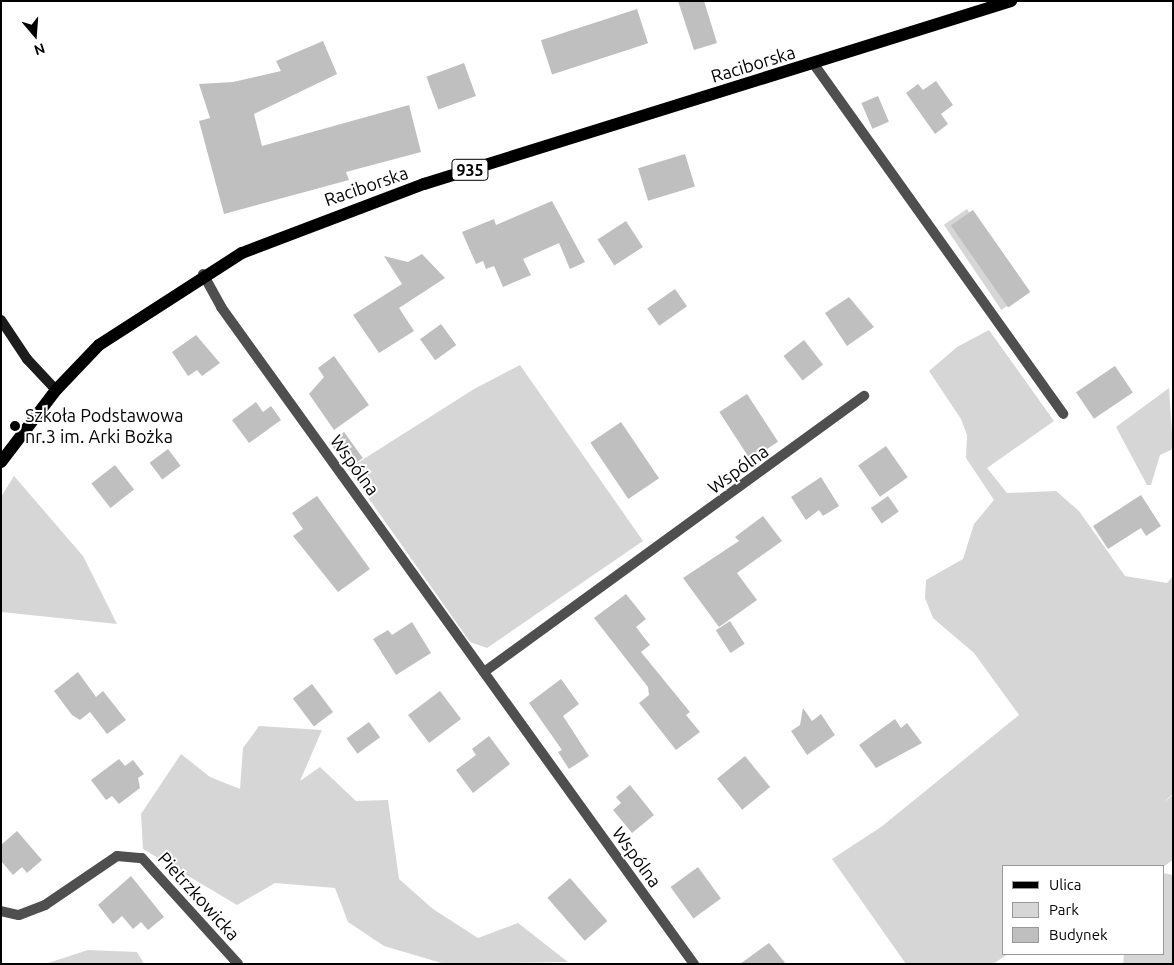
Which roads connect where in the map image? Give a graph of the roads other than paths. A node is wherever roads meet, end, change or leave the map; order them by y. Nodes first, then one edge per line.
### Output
1 (1011, 1) edge
2 (813, 63) junction
3 (203, 274) junction
4 (1, 320) edge
5 (56, 390) junction
6 (864, 396) dead end
7 (1063, 414) dead end
8 (1, 462) edge
9 (484, 672) junction
10 (1, 911) edge
11 (238, 964) edge
12 (694, 964) edge

1 - 2 main road, Raciborska / 935
2 - 3 main road, Raciborska / 935
2 - 7 street, Raciborska
3 - 5 main road, Raciborska / 935
3 - 9 street, Wspólna
4 - 5 street
5 - 8 main road, Raciborska / 935
6 - 9 street, Wspólna
9 - 12 street, Wspólna
10 - 11 street, Pietrzkowicka

